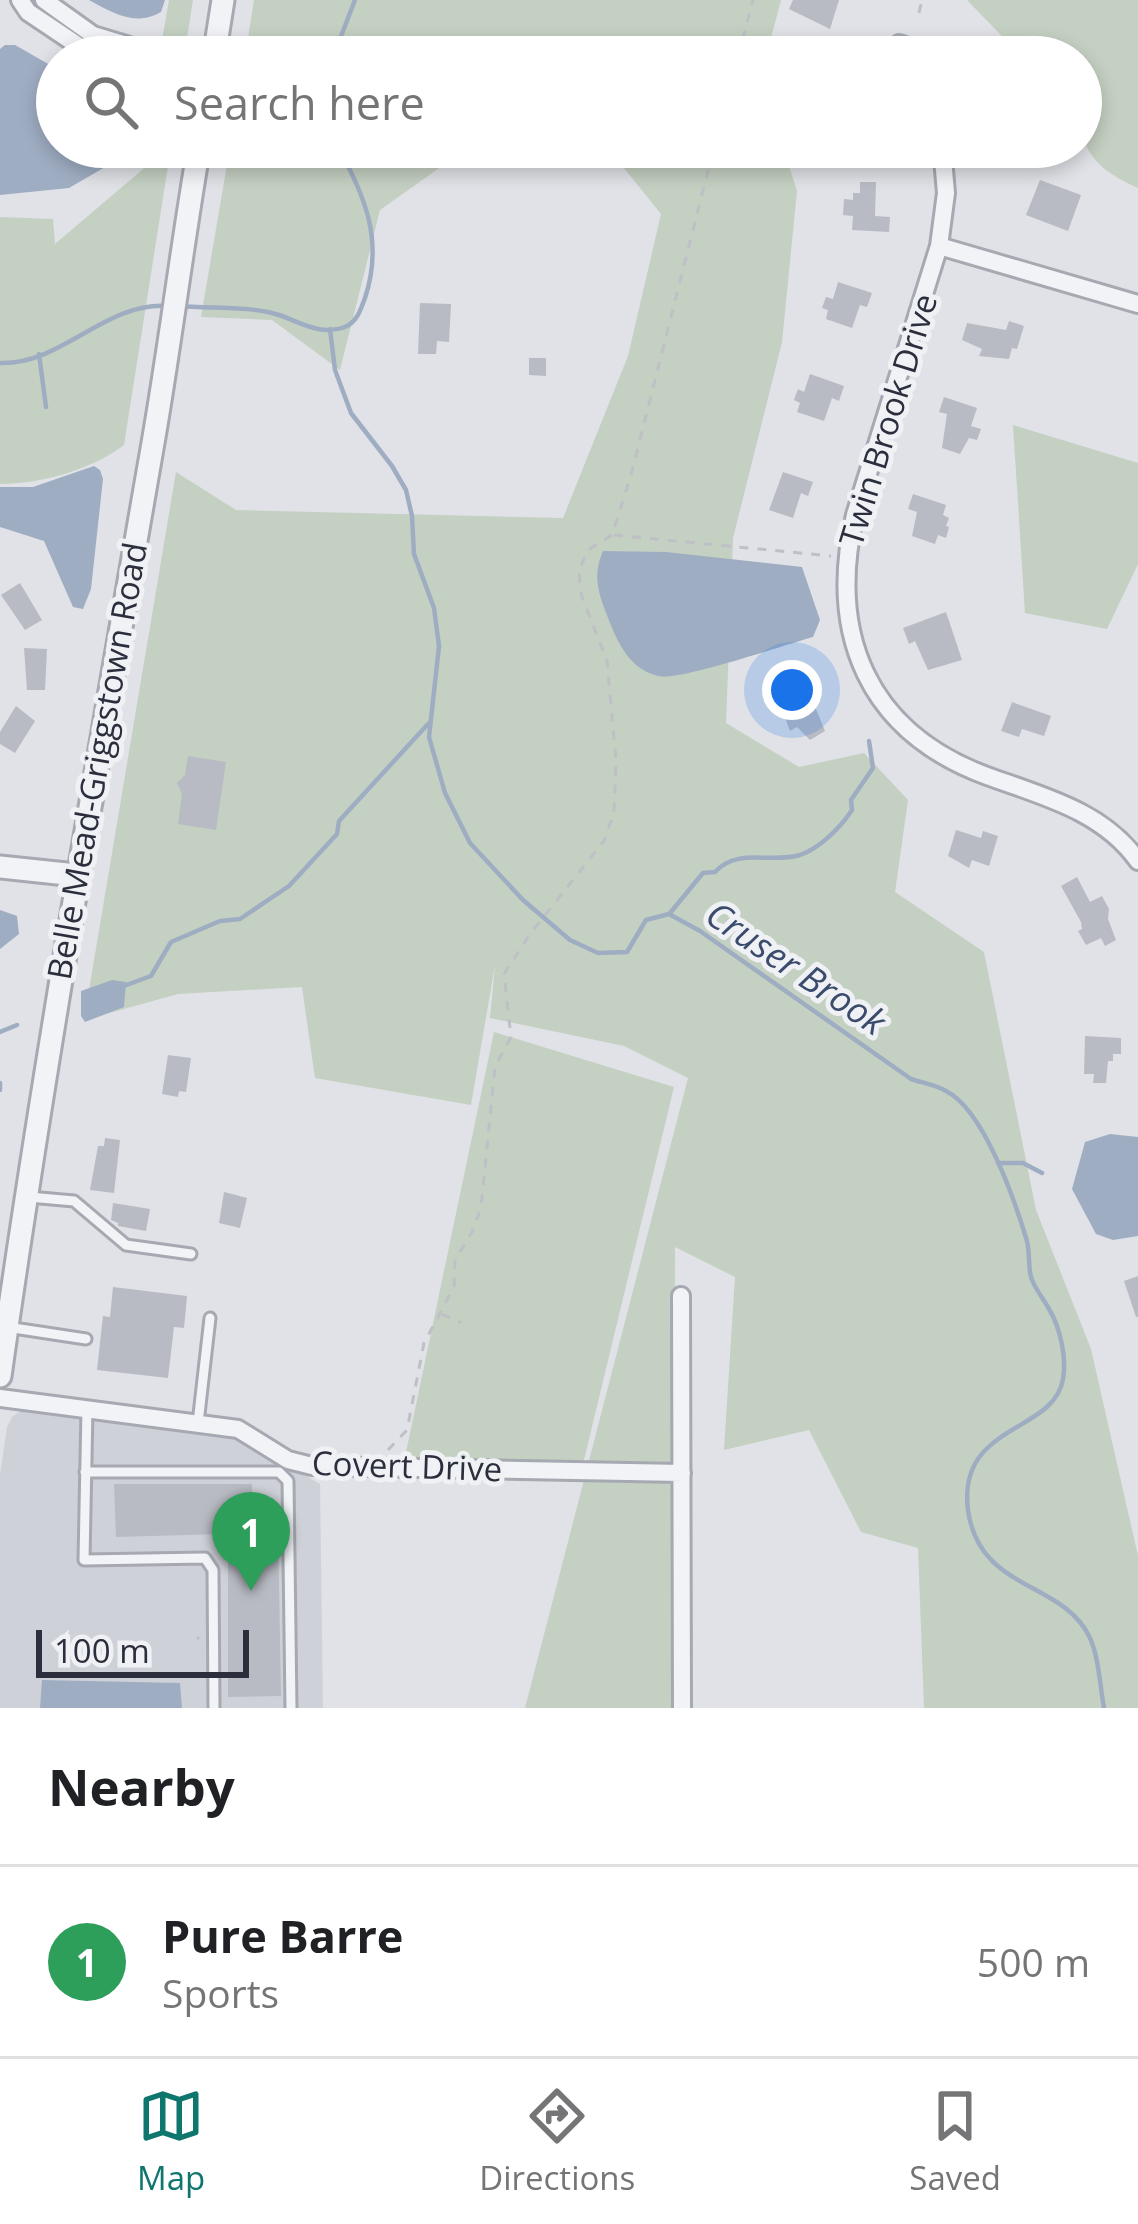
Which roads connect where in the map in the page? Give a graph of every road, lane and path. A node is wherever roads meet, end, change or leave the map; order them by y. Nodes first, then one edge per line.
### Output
1 (20, 0) edge
2 (44, 0) edge
3 (223, 0) edge
4 (753, 0) edge
5 (922, 0) edge
6 (919, 13) dead end
7 (63, 36) edge
8 (99, 36) edge
9 (217, 36) edge
10 (744, 36) edge
11 (195, 168) edge
12 (709, 168) edge
13 (944, 168) edge
14 (939, 245) junction
15 (1138, 304) edge
16 (612, 535) junction
17 (832, 556) dead end
18 (1131, 837) edge
19 (1138, 861) edge
20 (0, 867) edge
21 (76, 875) junction
22 (24, 1197) junction
23 (191, 1254) dead end
24 (681, 1297) dead end
25 (440, 1313) junction
26 (210, 1318) dead end
27 (461, 1323) dead end
28 (7, 1328) junction
29 (86, 1339) dead end
30 (0, 1376) edge
31 (0, 1398) edge
32 (87, 1409) junction
33 (199, 1423) junction
34 (383, 1456) dead end
35 (284, 1466) junction
36 (85, 1472) junction
37 (682, 1473) junction
38 (214, 1708) edge
39 (292, 1708) edge
40 (682, 1708) edge

1 - 7 street
2 - 8 street
3 - 9 street
4 - 10 path
5 - 6 path
11 - 21 street, Belle Mead-Griggstown Road
12 - 16 path
13 - 14 street, Twin Brook Drive
14 - 15 street
14 - 18 street, Twin Brook Drive
16 - 17 path
16 - 25 path
18 - 19 street
20 - 21 street
21 - 22 street, Belle Mead-Griggstown Road
22 - 23 lane
22 - 28 street, Belle Mead-Griggstown Road
24 - 37 street
25 - 27 path
25 - 34 path
26 - 33 lane
28 - 29 lane
28 - 30 street, Belle Mead-Griggstown Road
31 - 32 street, Covert Drive
32 - 33 street, Covert Drive
32 - 36 lane
33 - 35 street, Covert Drive
35 - 36 lane
35 - 37 street, Covert Drive
35 - 39 lane
36 - 38 lane
37 - 40 street

